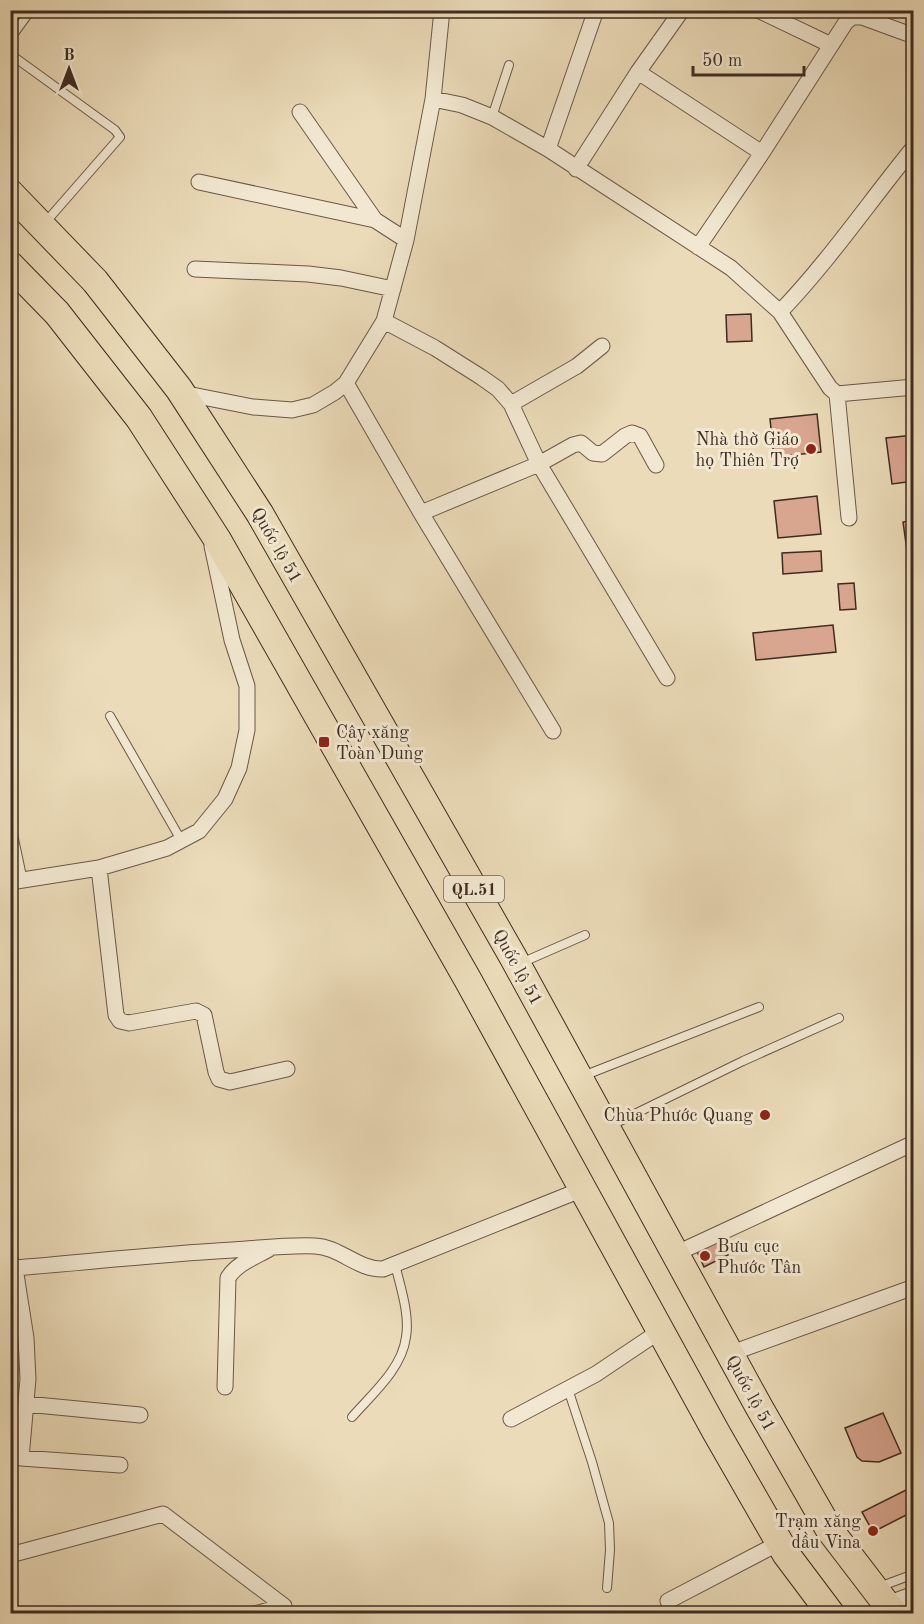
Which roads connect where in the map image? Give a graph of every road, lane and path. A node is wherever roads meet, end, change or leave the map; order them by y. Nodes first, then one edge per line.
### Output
1 (31, 10) edge
2 (442, 10) edge
3 (596, 10) edge
4 (682, 10) edge
5 (759, 10) edge
6 (914, 36) edge
7 (10, 39) edge
8 (831, 45) junction
9 (10, 54) edge
10 (509, 65) dead end
11 (638, 72) junction
12 (433, 99) junction
13 (300, 112) dead end
14 (492, 117) junction
15 (914, 147) edge
16 (548, 149) junction
17 (762, 153) junction
18 (576, 169) junction
19 (199, 182) dead end
20 (10, 193) edge
21 (375, 220) junction
22 (42, 226) junction
23 (406, 240) junction
24 (698, 247) junction
25 (10, 265) edge
26 (195, 269) dead end
27 (393, 289) junction
28 (780, 312) junction
29 (384, 321) junction
30 (603, 346) dead end
31 (346, 383) junction
32 (914, 387) edge
33 (182, 393) junction
34 (837, 394) junction
35 (511, 404) junction
36 (540, 464) junction
37 (656, 465) dead end
38 (421, 513) junction
39 (849, 518) dead end
40 (210, 528) junction
41 (667, 678) dead end
42 (110, 716) dead end
43 (553, 731) dead end
44 (10, 820) edge
45 (181, 840) junction
46 (99, 868) junction
47 (17, 881) edge
48 (585, 935) dead end
49 (517, 965) junction
50 (759, 1007) dead end
51 (839, 1018) dead end
52 (287, 1070) dead end
53 (578, 1077) junction
54 (606, 1128) junction
55 (914, 1143) edge
56 (583, 1189) junction
57 (271, 1247) junction
58 (675, 1254) junction
59 (395, 1264) junction
60 (13, 1272) edge
61 (914, 1287) edge
62 (660, 1331) junction
63 (729, 1354) junction
64 (225, 1387) dead end
65 (568, 1389) junction
66 (26, 1404) junction
67 (140, 1415) dead end
68 (352, 1417) dead end
69 (511, 1419) dead end
70 (120, 1465) dead end
71 (780, 1543) junction
72 (10, 1555) edge
73 (914, 1574) edge
74 (607, 1588) dead end
75 (914, 1594) edge
76 (668, 1601) dead end
77 (885, 1602) edge
78 (255, 1614) edge
79 (831, 1614) edge

1 - 7 lane
2 - 12 street
3 - 16 street
4 - 11 street
5 - 8 street
6 - 8 street
8 - 17 street
9 - 22 lane
10 - 14 lane
11 - 17 street
11 - 18 street
12 - 14 street
12 - 23 street
13 - 21 street
14 - 16 street
15 - 28 street
16 - 18 street
17 - 24 street
18 - 24 street
19 - 21 street
20 - 22 highway, Quốc lộ 51 / QL.51
21 - 23 street
22 - 33 highway, Quốc lộ 51 / QL.51
23 - 27 street
24 - 28 street
25 - 40 highway, QL.51
26 - 27 street
27 - 29 street
28 - 34 street
29 - 31 street
29 - 35 street
30 - 35 street
31 - 33 street
31 - 38 street
32 - 34 street
33 - 49 highway, Quốc lộ 51 / QL.51
34 - 39 street
35 - 36 street
36 - 37 street
36 - 38 street
36 - 41 street
38 - 43 street
40 - 45 street
40 - 56 highway, QL.51
42 - 45 lane
44 - 47 lane
45 - 46 street
46 - 47 street
46 - 52 street
48 - 49 lane
49 - 53 highway, Quốc lộ 51 / QL.51
50 - 53 lane
51 - 54 lane
53 - 54 highway, Quốc lộ 51 / QL.51
54 - 58 highway, Quốc lộ 51 / QL.51
55 - 58 street
56 - 59 street
56 - 62 highway, QL.51
57 - 59 street
57 - 60 street
57 - 64 street
58 - 63 highway, Quốc lộ 51 / QL.51
59 - 68 lane
60 - 66 street
61 - 63 street
62 - 65 street
62 - 71 highway, QL.51
63 - 77 highway, Quốc lộ 51 / QL.51
65 - 69 street
65 - 74 lane
66 - 67 street
66 - 70 street
71 - 76 street
71 - 79 highway, QL.51
72 - 78 street
73 - 77 lane
75 - 77 street

